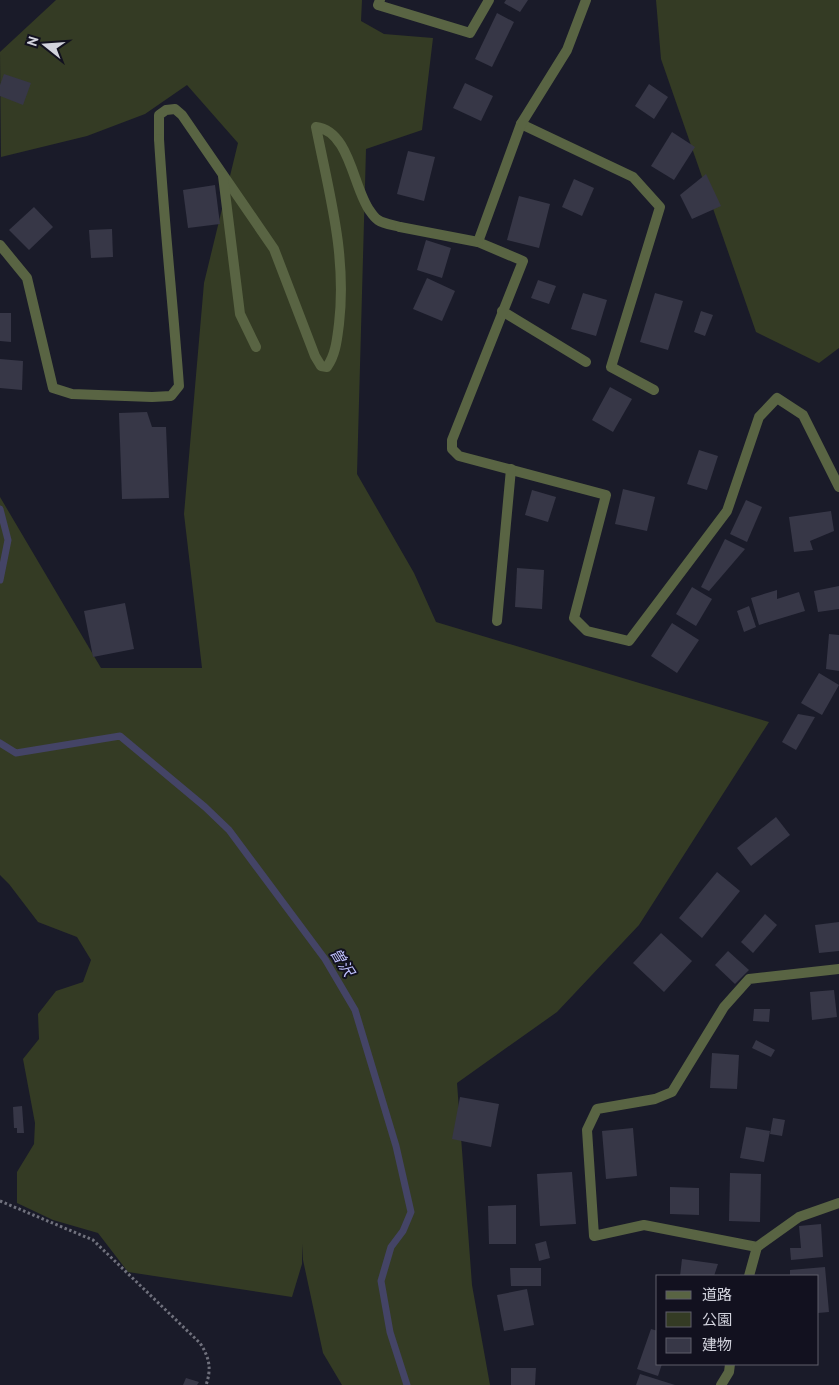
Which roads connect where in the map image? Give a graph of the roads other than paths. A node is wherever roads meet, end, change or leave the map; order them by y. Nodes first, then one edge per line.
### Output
1 (380, 0) edge
2 (489, 0) edge
3 (586, 0) edge
4 (520, 124) junction
5 (222, 173) junction
6 (478, 242) junction
7 (0, 245) edge
8 (502, 311) junction
9 (256, 347) dead end
10 (586, 362) dead end
11 (654, 390) dead end
12 (511, 469) junction
13 (839, 488) edge
14 (497, 621) dead end
15 (839, 969) edge
16 (839, 1203) edge
17 (757, 1247) junction
18 (749, 1275) edge
19 (730, 1365) edge
20 (721, 1385) edge

1 - 2 street
3 - 4 street
4 - 6 street
4 - 11 street
5 - 6 street
5 - 7 street
5 - 9 street
6 - 8 street
8 - 10 street
8 - 12 street
12 - 13 street
12 - 14 street
15 - 17 street
16 - 17 street
17 - 18 street
19 - 20 street

